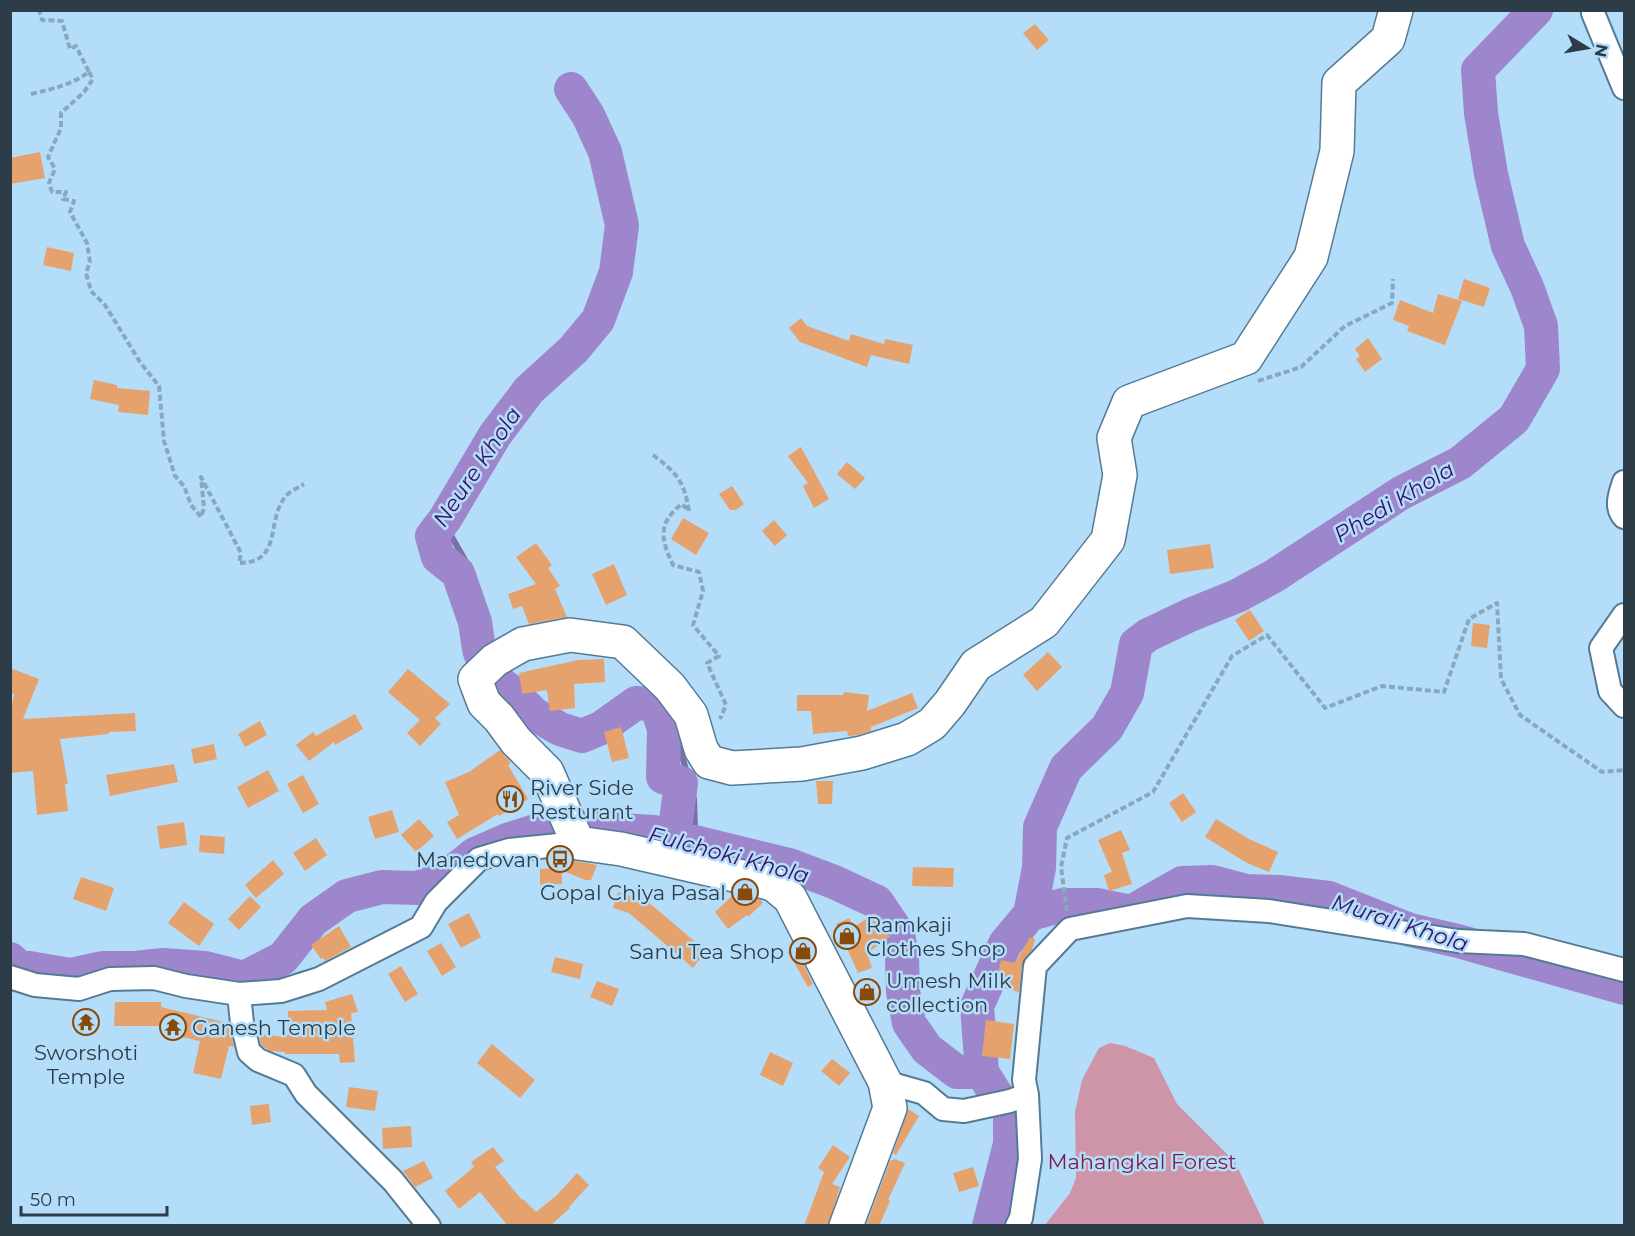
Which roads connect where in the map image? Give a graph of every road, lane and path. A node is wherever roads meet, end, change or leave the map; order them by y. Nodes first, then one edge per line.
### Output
1 (39, 10) edge
2 (1396, 10) edge
3 (1593, 13) dead end
4 (88, 72) junction
5 (1624, 88) edge
6 (31, 94) dead end
7 (653, 455) dead end
8 (1624, 482) edge
9 (304, 484) dead end
10 (1624, 517) edge
11 (1624, 615) edge
12 (1624, 706) edge
13 (701, 749) junction
14 (1624, 770) edge
15 (578, 843) junction
16 (1063, 891) dead end
17 (1624, 970) edge
18 (10, 977) edge
19 (239, 994) junction
20 (885, 1082) junction
21 (1018, 1098) junction
22 (429, 1226) edge
23 (846, 1226) edge
24 (1017, 1226) edge

1 - 4 path
2 - 13 main road
3 - 5 street
4 - 6 path
4 - 9 path
7 - 13 path
8 - 10 street
11 - 12 street
13 - 15 main road
14 - 16 path
15 - 19 street
15 - 20 main road
17 - 21 street
18 - 19 street
19 - 22 street
20 - 21 street
20 - 23 main road
21 - 24 street

